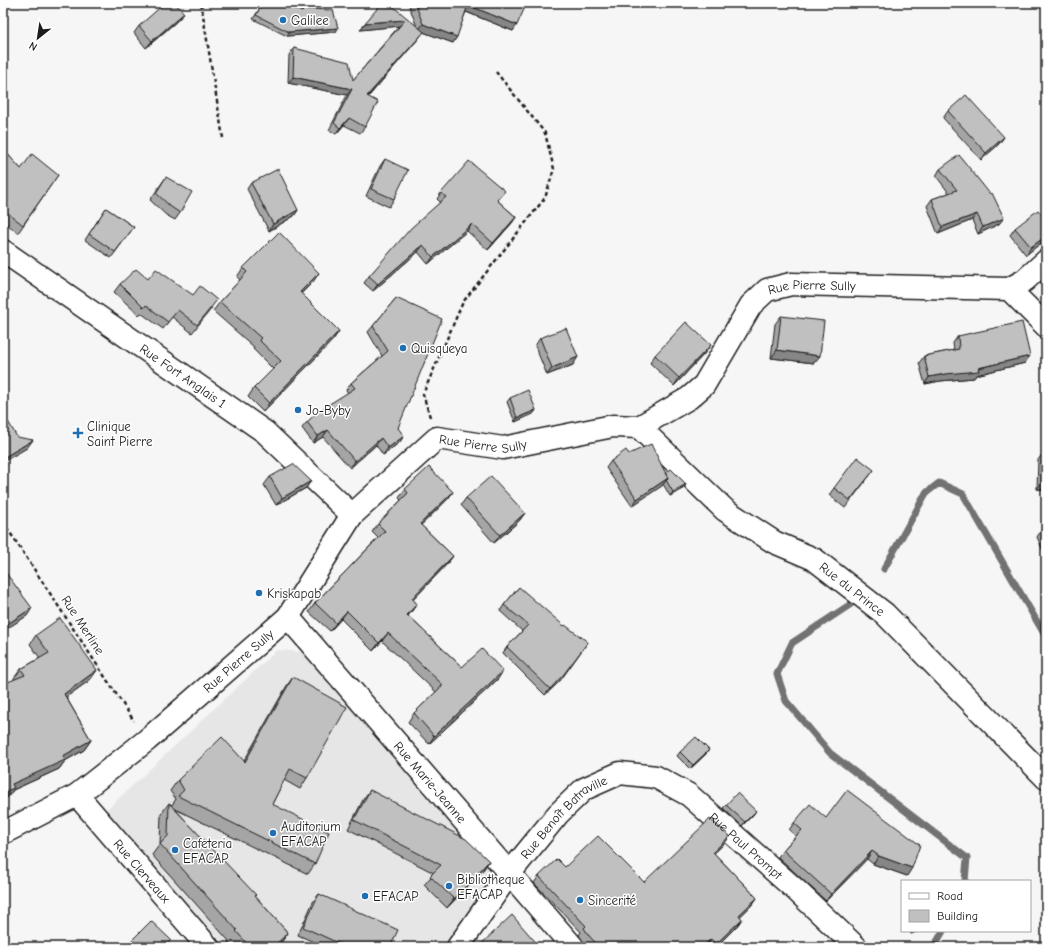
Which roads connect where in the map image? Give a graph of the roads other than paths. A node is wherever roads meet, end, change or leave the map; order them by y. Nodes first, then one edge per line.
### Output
1 (3, 251) edge
2 (1046, 261) edge
3 (1009, 289) junction
4 (1046, 326) edge
5 (639, 428) junction
6 (352, 515) junction
7 (288, 617) junction
8 (620, 773) joint
9 (1046, 778) edge
10 (76, 795) junction
11 (3, 833) edge
12 (509, 874) junction
13 (208, 947) edge
14 (458, 947) edge
15 (573, 947) edge
16 (856, 947) edge

1 - 6 street, Rue Fort Anglais 1
2 - 3 street
3 - 4 street
3 - 5 street, Rue Pierre Sully
5 - 6 street, Rue Pierre Sully
5 - 9 street, Rue du Prince
6 - 7 street, Rue Pierre Sully
7 - 10 street, Rue Pierre Sully
7 - 12 street, Rue Marie-Jeanne
8 - 12 street, Rue Benoît Batraville
8 - 16 street, Rue Paul Prompt
10 - 11 street, Rue Pierre Sully
10 - 13 street, Rue Clerveaux
12 - 14 street, Rue Benoît Batraville
12 - 15 street, Rue Marie-Jeanne

